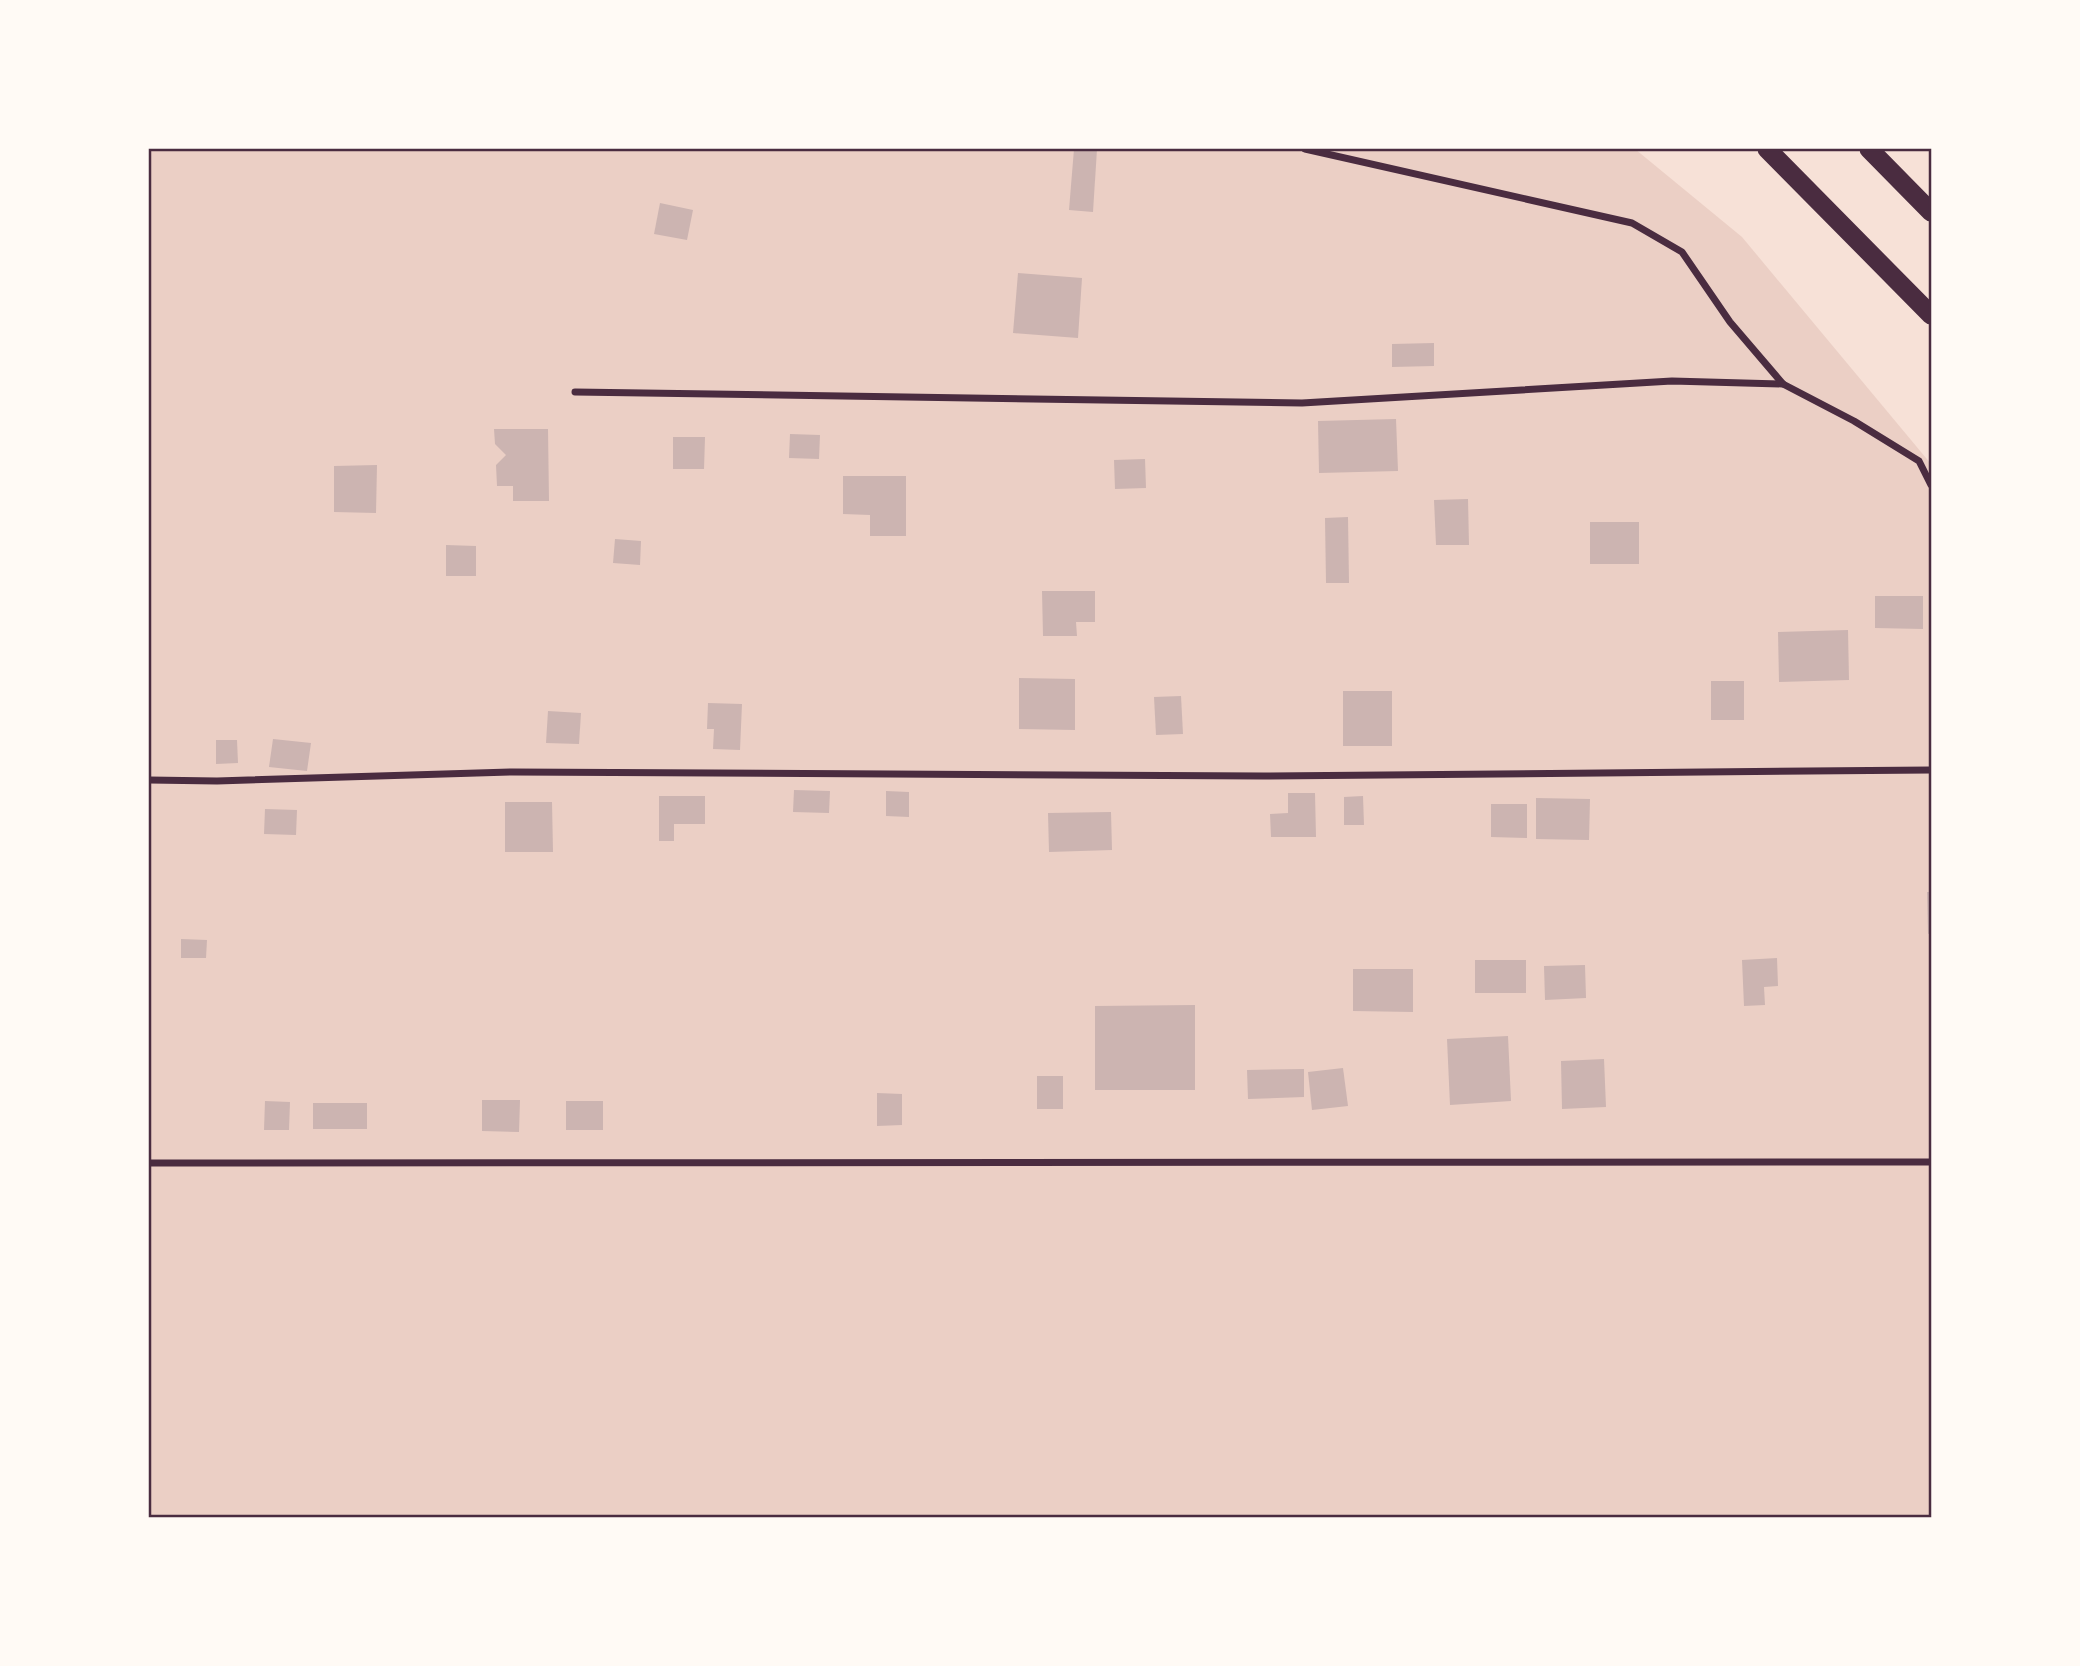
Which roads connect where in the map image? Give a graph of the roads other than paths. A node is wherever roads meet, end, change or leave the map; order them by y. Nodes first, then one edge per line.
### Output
1 (1305, 149) edge
2 (1767, 149) edge
3 (1868, 149) edge
4 (1931, 212) edge
5 (1931, 315) edge
6 (1783, 384) junction
7 (575, 392) dead end
8 (1931, 485) edge
9 (1931, 770) edge
10 (149, 780) edge
11 (1931, 1162) edge
12 (149, 1163) edge

1 - 6 street
2 - 5 highway
3 - 4 highway
6 - 7 street
6 - 8 street
9 - 10 street
11 - 12 street

